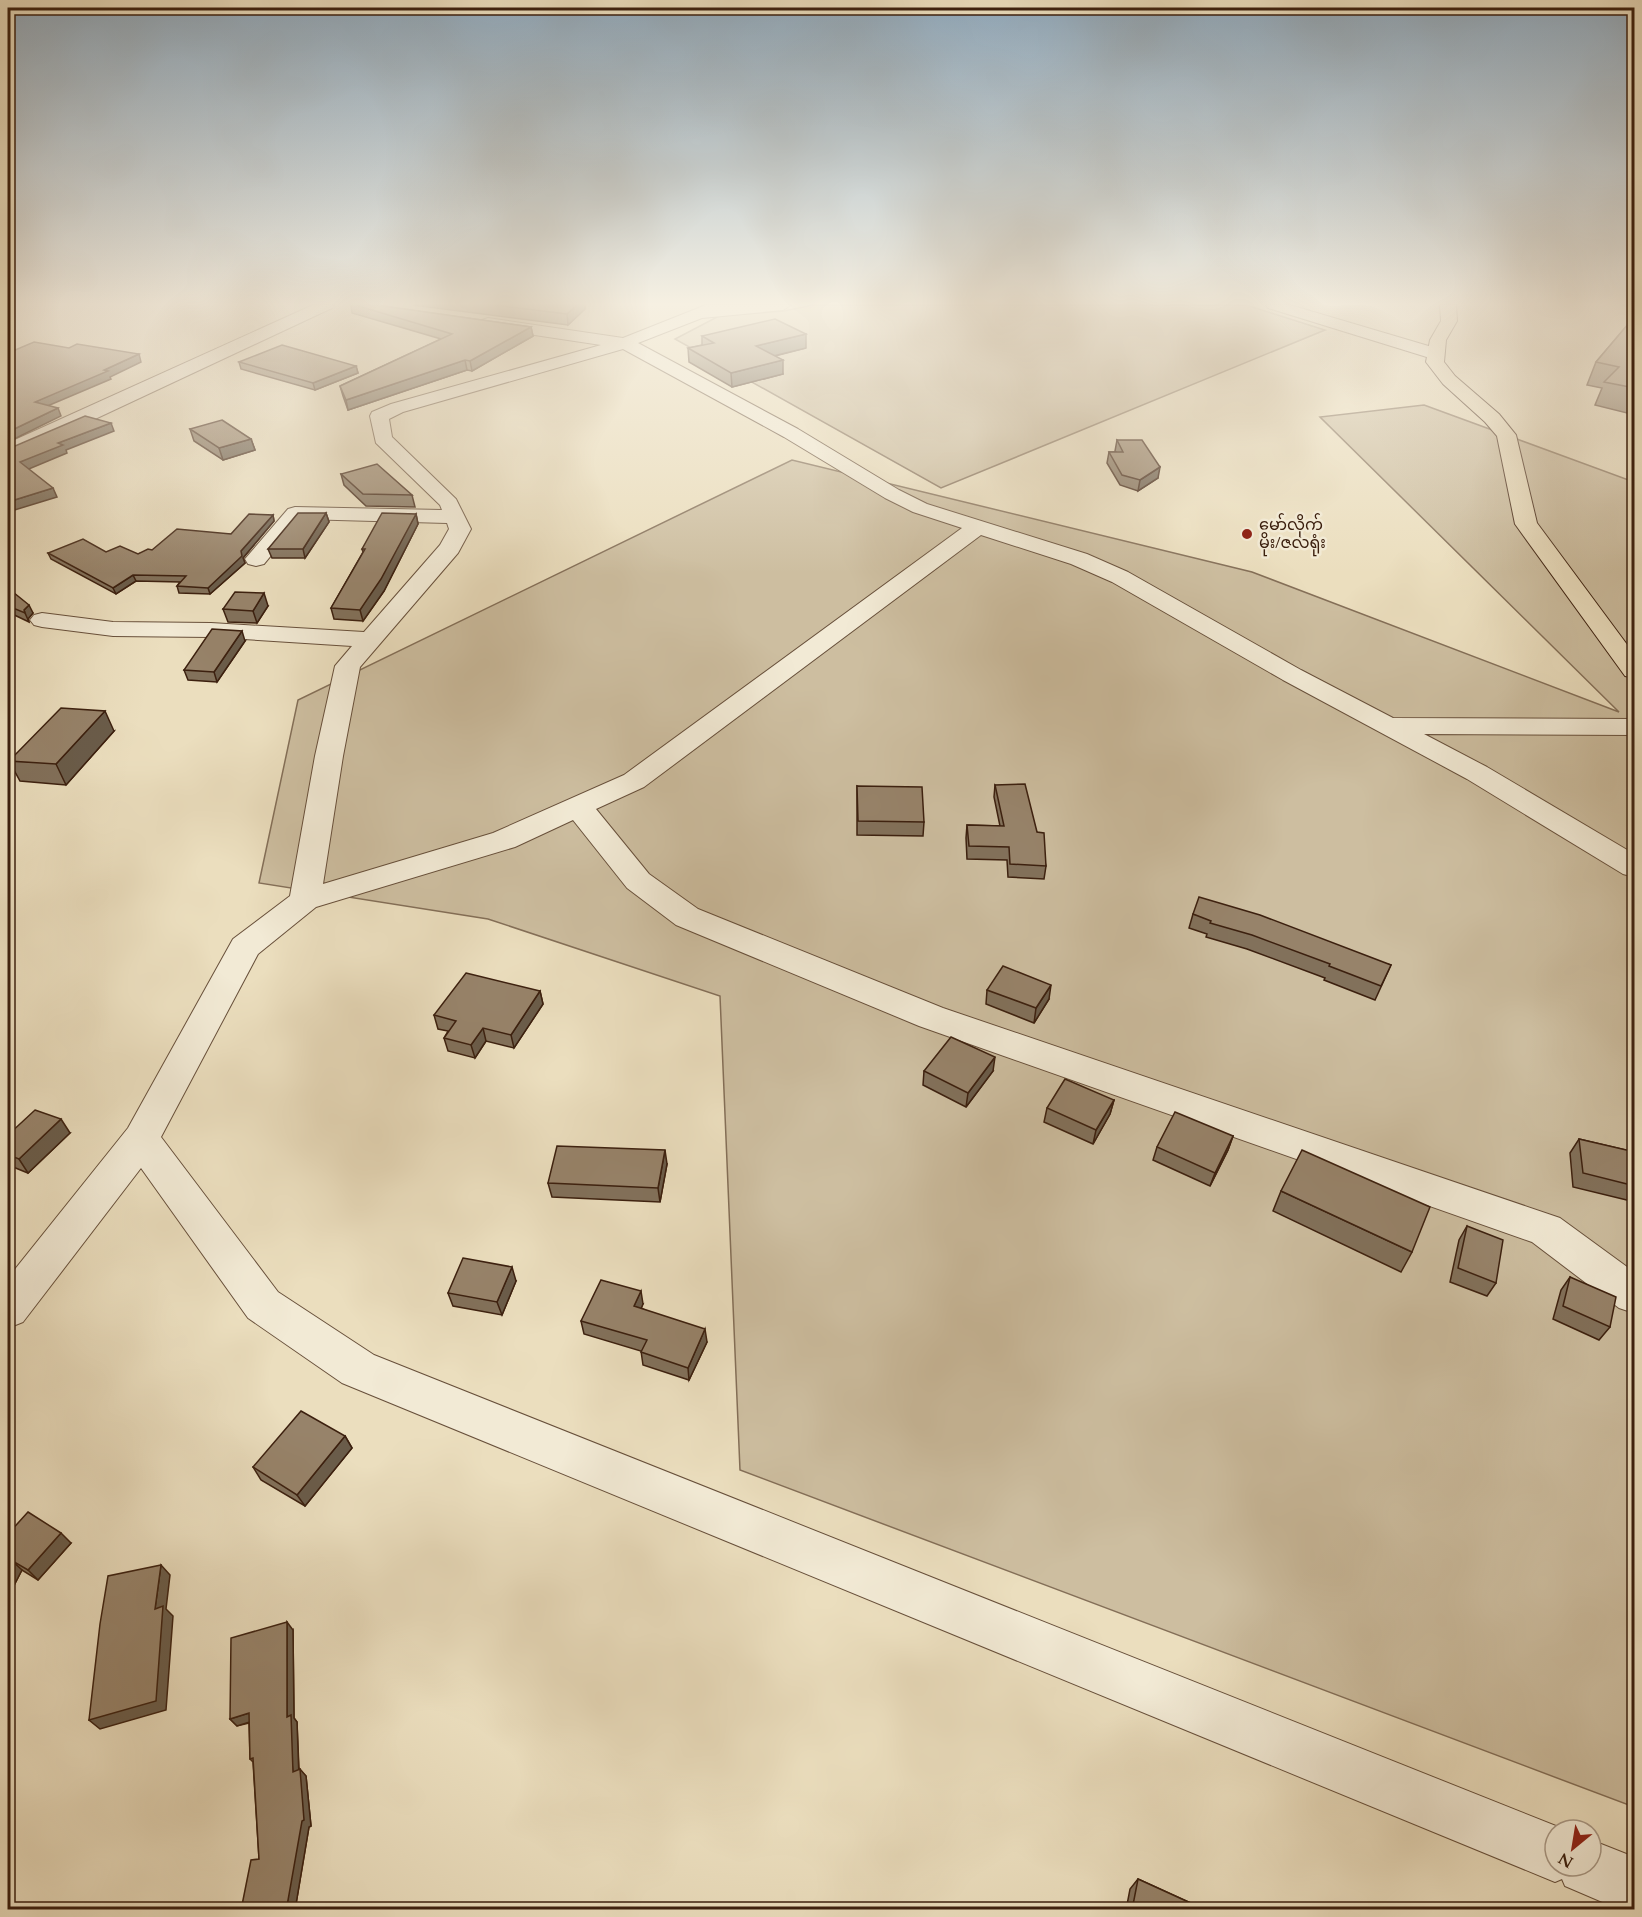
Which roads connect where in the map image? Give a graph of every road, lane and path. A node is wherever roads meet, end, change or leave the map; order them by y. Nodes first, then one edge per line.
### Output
1 (133, 394) edge
2 (444, 394) edge
3 (719, 394) edge
4 (1466, 394) edge
5 (8, 451) edge
6 (455, 517) junction
7 (978, 526) junction
8 (256, 559) dead end
9 (42, 620) dead end
10 (370, 640) junction
11 (1635, 671) edge
12 (1389, 726) junction
13 (1635, 727) edge
14 (578, 806) junction
15 (1635, 867) edge
16 (305, 900) junction
17 (141, 1139) junction
18 (1635, 1295) edge
19 (8, 1310) edge
20 (1543, 1849) edge
21 (1603, 1873) edge
22 (1635, 1886) edge

1 - 5 street
2 - 6 street
3 - 7 street
4 - 11 main road
6 - 8 street
6 - 10 street
7 - 12 street
7 - 14 street
9 - 10 street
10 - 16 street
12 - 13 street
12 - 15 street
14 - 16 street
14 - 18 street
16 - 17 street
17 - 19 street
17 - 20 street
21 - 22 street

